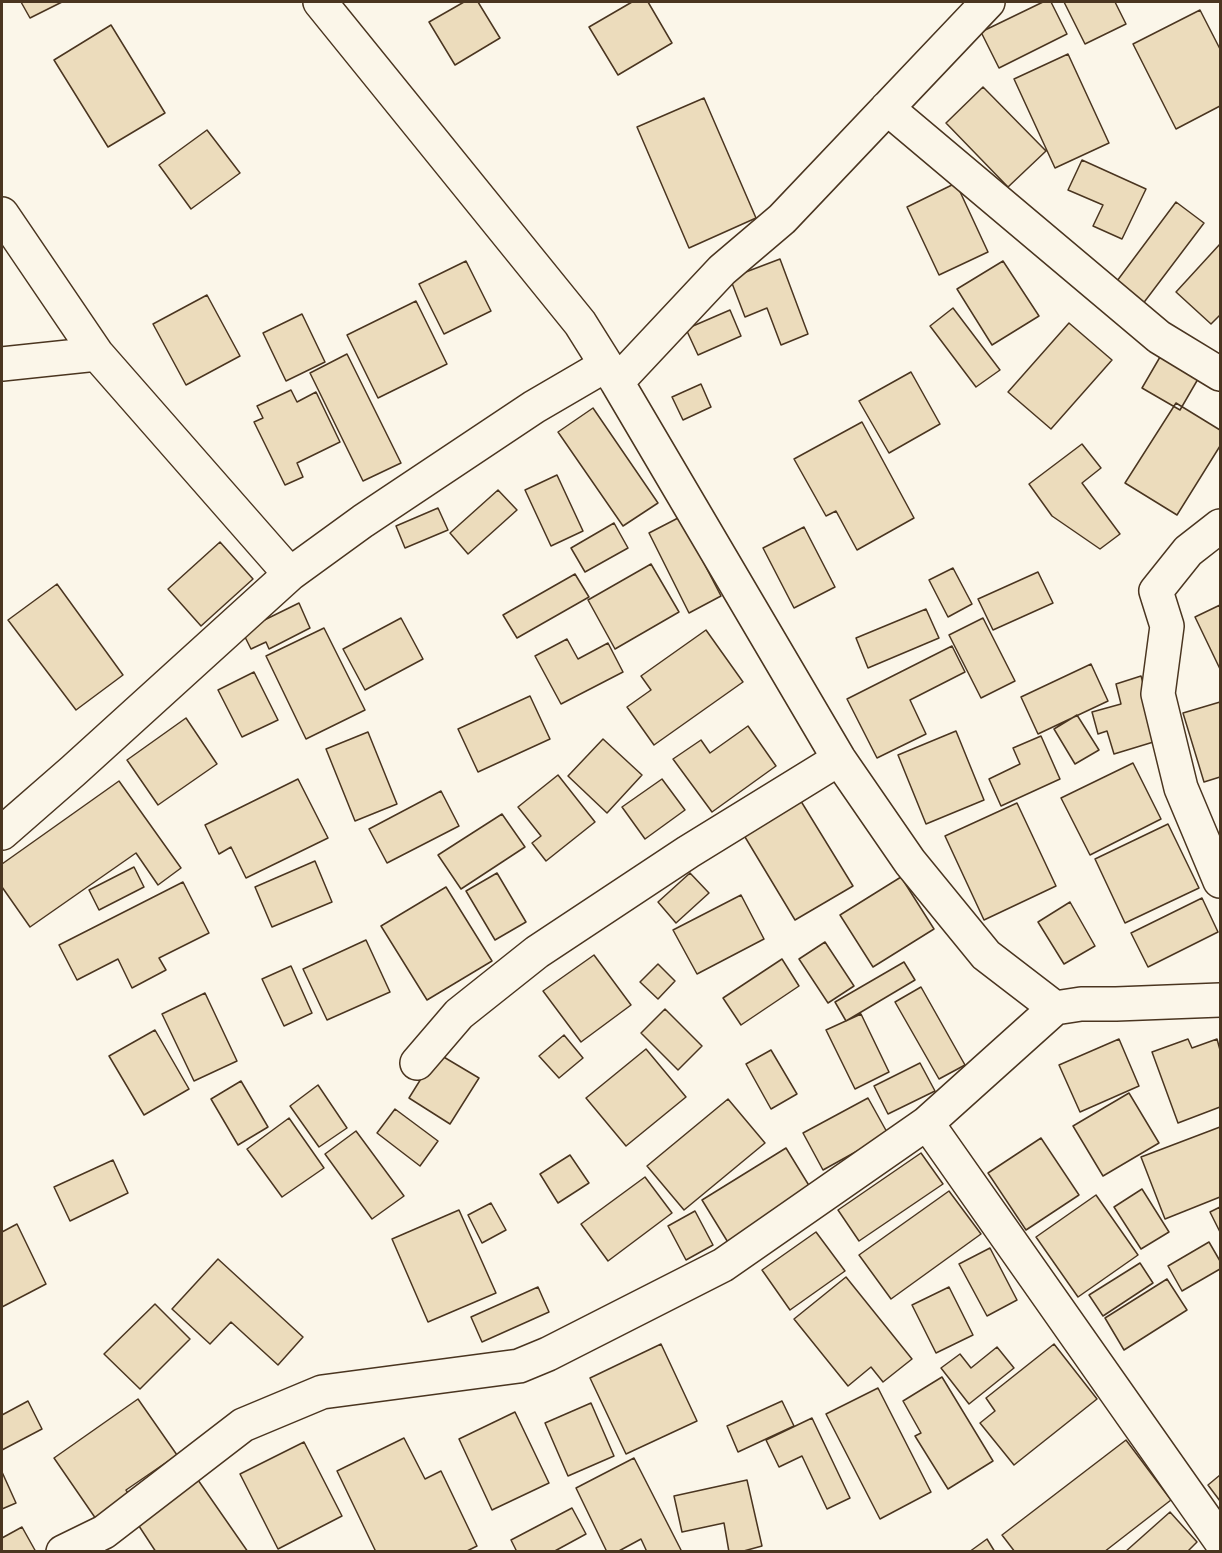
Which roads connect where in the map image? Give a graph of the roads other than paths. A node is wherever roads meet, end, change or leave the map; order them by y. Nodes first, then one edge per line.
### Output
1 (320, 2) edge
2 (987, 2) edge
3 (887, 108) junction
4 (2, 214) edge
5 (97, 354) junction
6 (2, 364) edge
7 (611, 373) junction
8 (1221, 374) edge
9 (1221, 526) edge
10 (290, 574) junction
11 (839, 759) junction
12 (2, 833) edge
13 (1221, 881) edge
14 (1221, 1000) edge
15 (1055, 1008) junction
16 (417, 1063) dead end
17 (927, 1123) junction
18 (1221, 1540) edge
19 (63, 1551) edge

1 - 7 street
2 - 3 street
3 - 7 street
3 - 8 street
4 - 5 street
5 - 6 street
5 - 10 street
7 - 10 street
7 - 11 street
9 - 13 street
10 - 12 street
11 - 15 street
11 - 16 street
14 - 15 street
15 - 17 street
17 - 18 street
17 - 19 street

